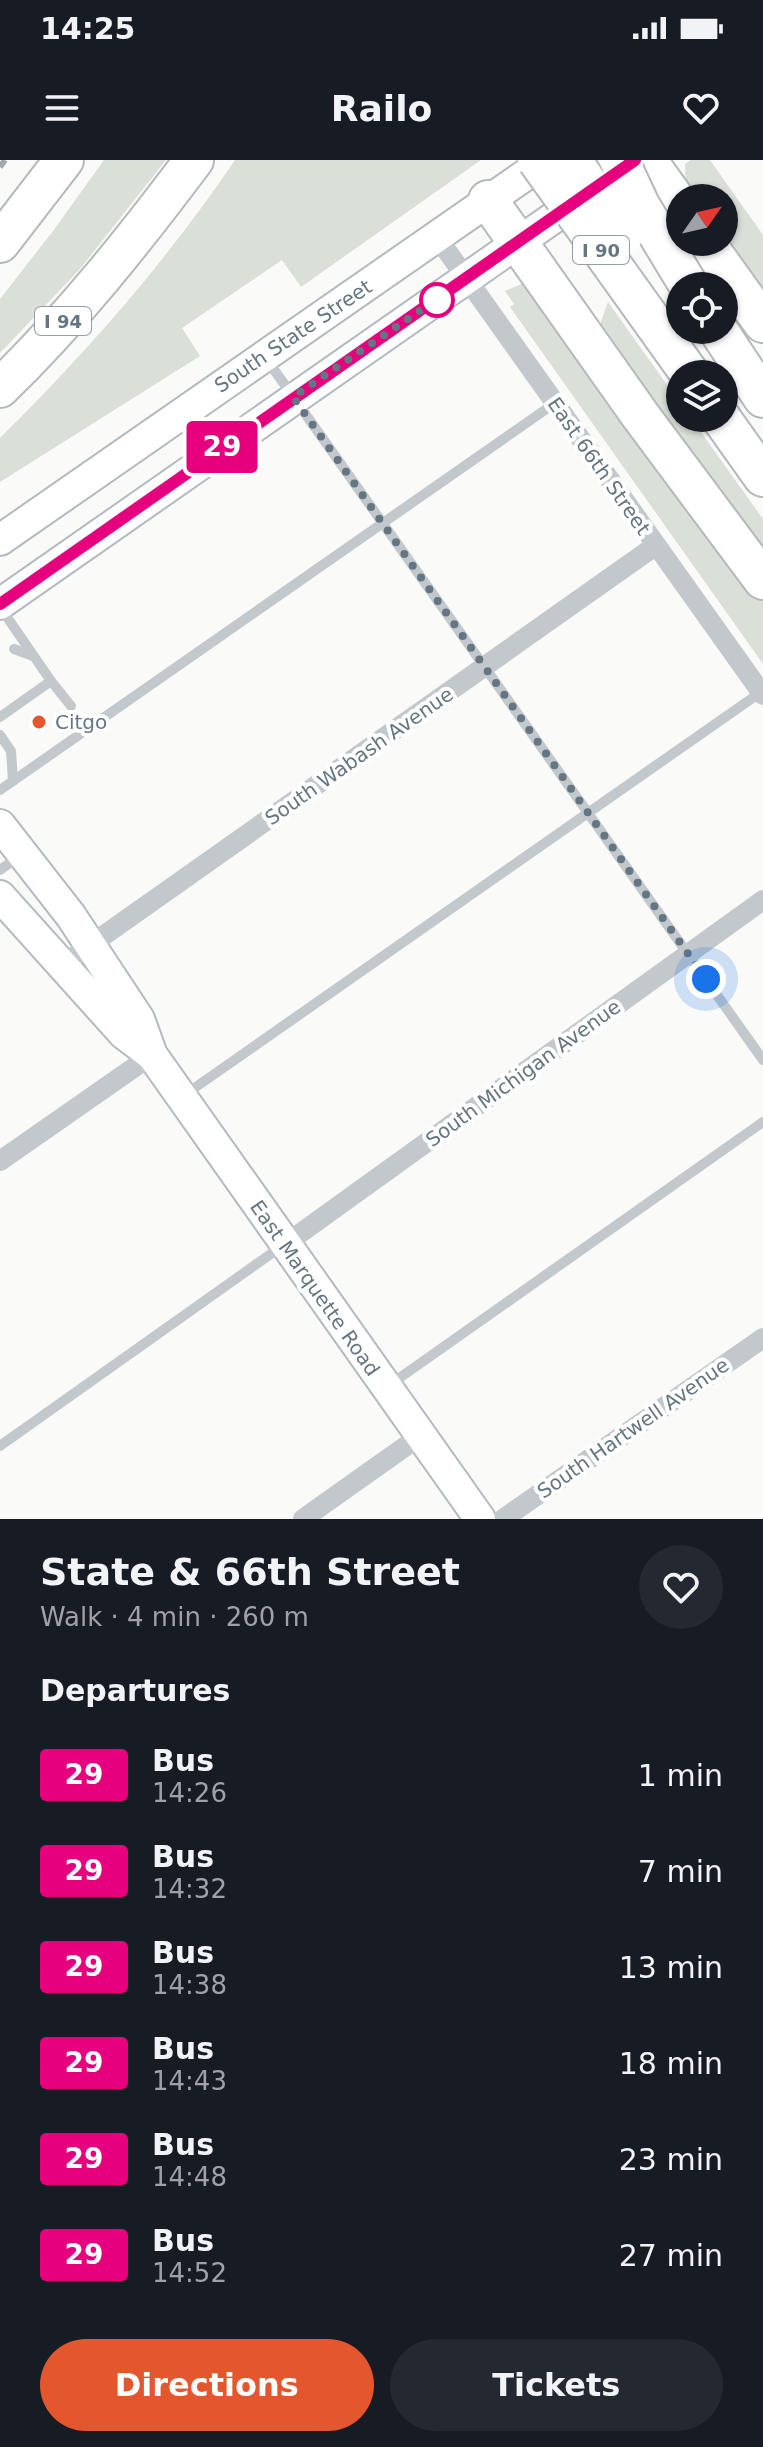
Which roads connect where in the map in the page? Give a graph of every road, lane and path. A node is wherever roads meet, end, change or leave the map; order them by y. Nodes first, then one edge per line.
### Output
1 (64, 160) edge
2 (194, 160) edge
3 (537, 160) edge
4 (547, 160) edge
5 (572, 160) edge
6 (619, 160) edge
7 (635, 160) edge
8 (647, 160) edge
9 (666, 186) edge
10 (488, 200) junction
11 (437, 237) junction
12 (518, 242) junction
13 (0, 243) edge
14 (715, 256) edge
15 (681, 272) edge
16 (467, 278) junction
17 (666, 310) edge
18 (666, 315) edge
19 (763, 323) edge
20 (692, 344) edge
21 (727, 344) edge
22 (264, 356) junction
23 (708, 360) edge
24 (0, 388) edge
25 (293, 397) junction
26 (738, 397) edge
27 (763, 398) edge
28 (555, 403) junction
29 (731, 432) edge
30 (763, 432) edge
31 (763, 477) edge
32 (383, 525) junction
33 (0, 540) edge
34 (655, 546) junction
35 (763, 580) edge
36 (0, 606) edge
37 (14, 649) dead end
38 (29, 659) junction
39 (485, 668) junction
40 (34, 676) dead end
41 (51, 681) junction
42 (762, 693) edge
43 (71, 706) dead end
44 (0, 717) edge
45 (0, 735) edge
46 (13, 781) junction
47 (0, 790) edge
48 (588, 814) junction
49 (0, 825) edge
50 (12, 862) edge
51 (0, 896) edge
52 (763, 900) edge
53 (90, 945) junction
54 (688, 954) junction
55 (62, 965) junction
56 (152, 1055) junction
57 (763, 1060) edge
58 (181, 1097) junction
59 (763, 1122) edge
60 (0, 1161) edge
61 (284, 1245) junction
62 (763, 1338) edge
63 (386, 1388) junction
64 (420, 1436) junction
65 (0, 1446) edge
66 (303, 1519) edge
67 (480, 1519) edge
68 (503, 1519) edge

1 - 13 highway
2 - 24 highway, I 94
3 - 18 highway, I 90, bridge
4 - 10 main road, South State Street
5 - 17 highway, I 90, bridge
6 - 15 highway, I 90, bridge
7 - 12 main road
8 - 9 highway
10 - 11 main road, South State Street
10 - 12 highway
11 - 16 street, East 66th Street
11 - 22 main road, South State Street
12 - 16 main road
12 - 35 highway
14 - 19 highway
16 - 25 main road
16 - 28 street, East 66th Street
20 - 23 highway, I 90
21 - 27 highway
22 - 25 lane
22 - 33 main road, South State Street
25 - 32 lane
25 - 36 main road
26 - 30 highway, I 90
28 - 32 lane
28 - 34 street, East 66th Street
29 - 31 highway
32 - 39 lane
32 - 46 lane
34 - 39 street, South Wabash Avenue
34 - 42 street, East 66th Street
36 - 38 lane
37 - 38 lane
38 - 40 lane
38 - 41 lane
39 - 48 lane
39 - 53 street, South Wabash Avenue
41 - 43 lane
41 - 44 lane
42 - 48 lane
45 - 46 lane
46 - 47 lane
48 - 54 lane
48 - 58 lane
49 - 50 main road, East Marquette Road
50 - 53 main road, East Marquette Road
51 - 55 main road, East Marquette Road
52 - 54 street, South Michigan Avenue
53 - 55 street, South Wabash Avenue
53 - 56 main road, East Marquette Road
54 - 57 lane
54 - 61 street, South Michigan Avenue
55 - 56 main road, East Marquette Road
56 - 58 main road, East Marquette Road
56 - 60 street
58 - 61 main road, East Marquette Road
59 - 63 lane
61 - 63 main road, East Marquette Road
61 - 65 lane
62 - 68 street, South Hartwell Avenue
63 - 64 main road, East Marquette Road
64 - 66 street
64 - 67 main road, East Marquette Road

